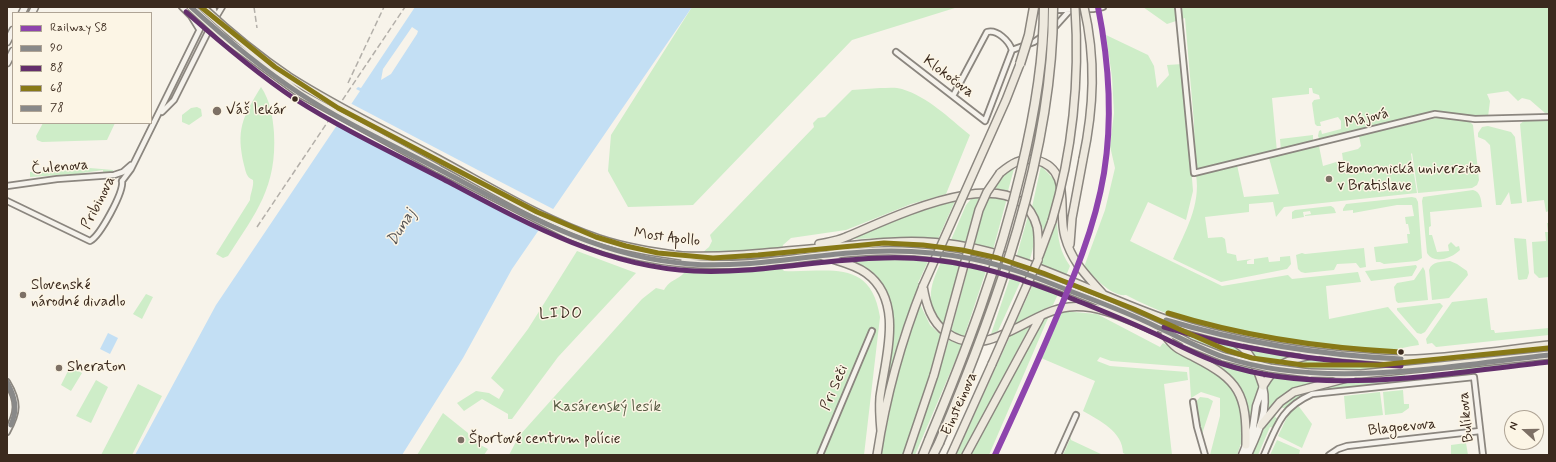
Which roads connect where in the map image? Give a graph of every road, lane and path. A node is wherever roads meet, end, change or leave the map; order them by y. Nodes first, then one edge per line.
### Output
1 (182, 7) edge
2 (191, 7) edge
3 (202, 7) edge
4 (222, 7) edge
5 (1034, 7) edge
6 (1044, 7) edge
7 (1084, 7) edge
8 (1103, 7) edge
9 (1178, 7) edge
10 (212, 8) edge
11 (1054, 8) edge
12 (1073, 8) edge
13 (203, 23) dead end
14 (210, 28) dead end
15 (199, 29) junction
16 (12, 32) edge
17 (7, 42) edge
18 (1012, 50) junction
19 (896, 52) dead end
20 (12, 53) edge
21 (7, 63) edge
22 (1020, 64) joint
23 (953, 96) junction
24 (160, 113) junction
25 (1549, 118) edge
26 (135, 161) junction
27 (114, 175) junction
28 (122, 181) junction
29 (7, 186) edge
30 (7, 200) edge
31 (801, 249) junction
32 (1071, 252) junction
33 (821, 256) junction
34 (1038, 260) junction
35 (923, 286) junction
36 (1105, 296) junction
37 (1043, 314) junction
38 (872, 331) dead end
39 (1165, 335) junction
40 (1223, 337) junction
41 (1189, 343) junction
42 (1549, 345) edge
43 (1324, 353) junction
44 (1549, 355) edge
45 (1361, 374) junction
46 (8, 383) edge
47 (1263, 386) junction
48 (1194, 402) dead end
49 (1076, 415) dead end
50 (1261, 425) junction
51 (881, 431) junction
52 (1480, 431) junction
53 (7, 432) edge
54 (1246, 445) junction
55 (820, 455) edge
56 (877, 455) edge
57 (907, 455) edge
58 (923, 455) edge
59 (933, 455) edge
60 (951, 455) edge
61 (966, 455) edge
62 (1058, 455) edge
63 (1205, 455) edge
64 (1242, 455) edge
65 (1248, 455) edge
66 (1264, 455) edge
67 (1329, 455) edge
68 (1483, 455) edge

1 - 15 street
2 - 33 main road, Most Apollo, bridge
3 - 31 main road, Most Apollo, bridge
4 - 10 street
5 - 22 highway, bridge
6 - 58 highway, bridge
7 - 32 main road, bridge
8 - 12 street
9 - 25 street, Májová
11 - 12 street
11 - 59 highway, bridge
12 - 18 street
12 - 34 main road, Einsteinova, bridge
13 - 15 street, Pribinova
14 - 24 street, Pribinova
15 - 24 street, Pribinova
16 - 17 street
18 - 23 street
18 - 23 street, Klokočova
19 - 23 street, Klokočova
20 - 21 street
22 - 35 main road, bridge
24 - 26 street, Pribinova
26 - 27 street, Čulenova
26 - 28 street, Pribinova
27 - 28 street
27 - 29 street, Čulenova
28 - 30 street, Pribinova
31 - 34 main road
31 - 36 main road
32 - 36 main road
32 - 57 main road, bridge
33 - 41 main road, Most Apollo
33 - 51 main road
34 - 60 main road, Einsteinova, bridge
35 - 37 main road
35 - 51 main road
36 - 40 main road
37 - 39 main road
37 - 61 main road
38 - 55 street, Pri Seči
39 - 41 main road
39 - 54 main road
40 - 43 main road
40 - 47 main road
41 - 45 main road, bridge
42 - 43 main road
43 - 47 main road
44 - 45 main road
45 - 50 main road
46 - 53 street
47 - 50 street
47 - 54 street
48 - 63 street
49 - 62 street
50 - 65 street
51 - 56 main road
52 - 66 street, Bulíkova
52 - 67 street, Blagoevova
52 - 68 street, Bulíkova
54 - 64 street

